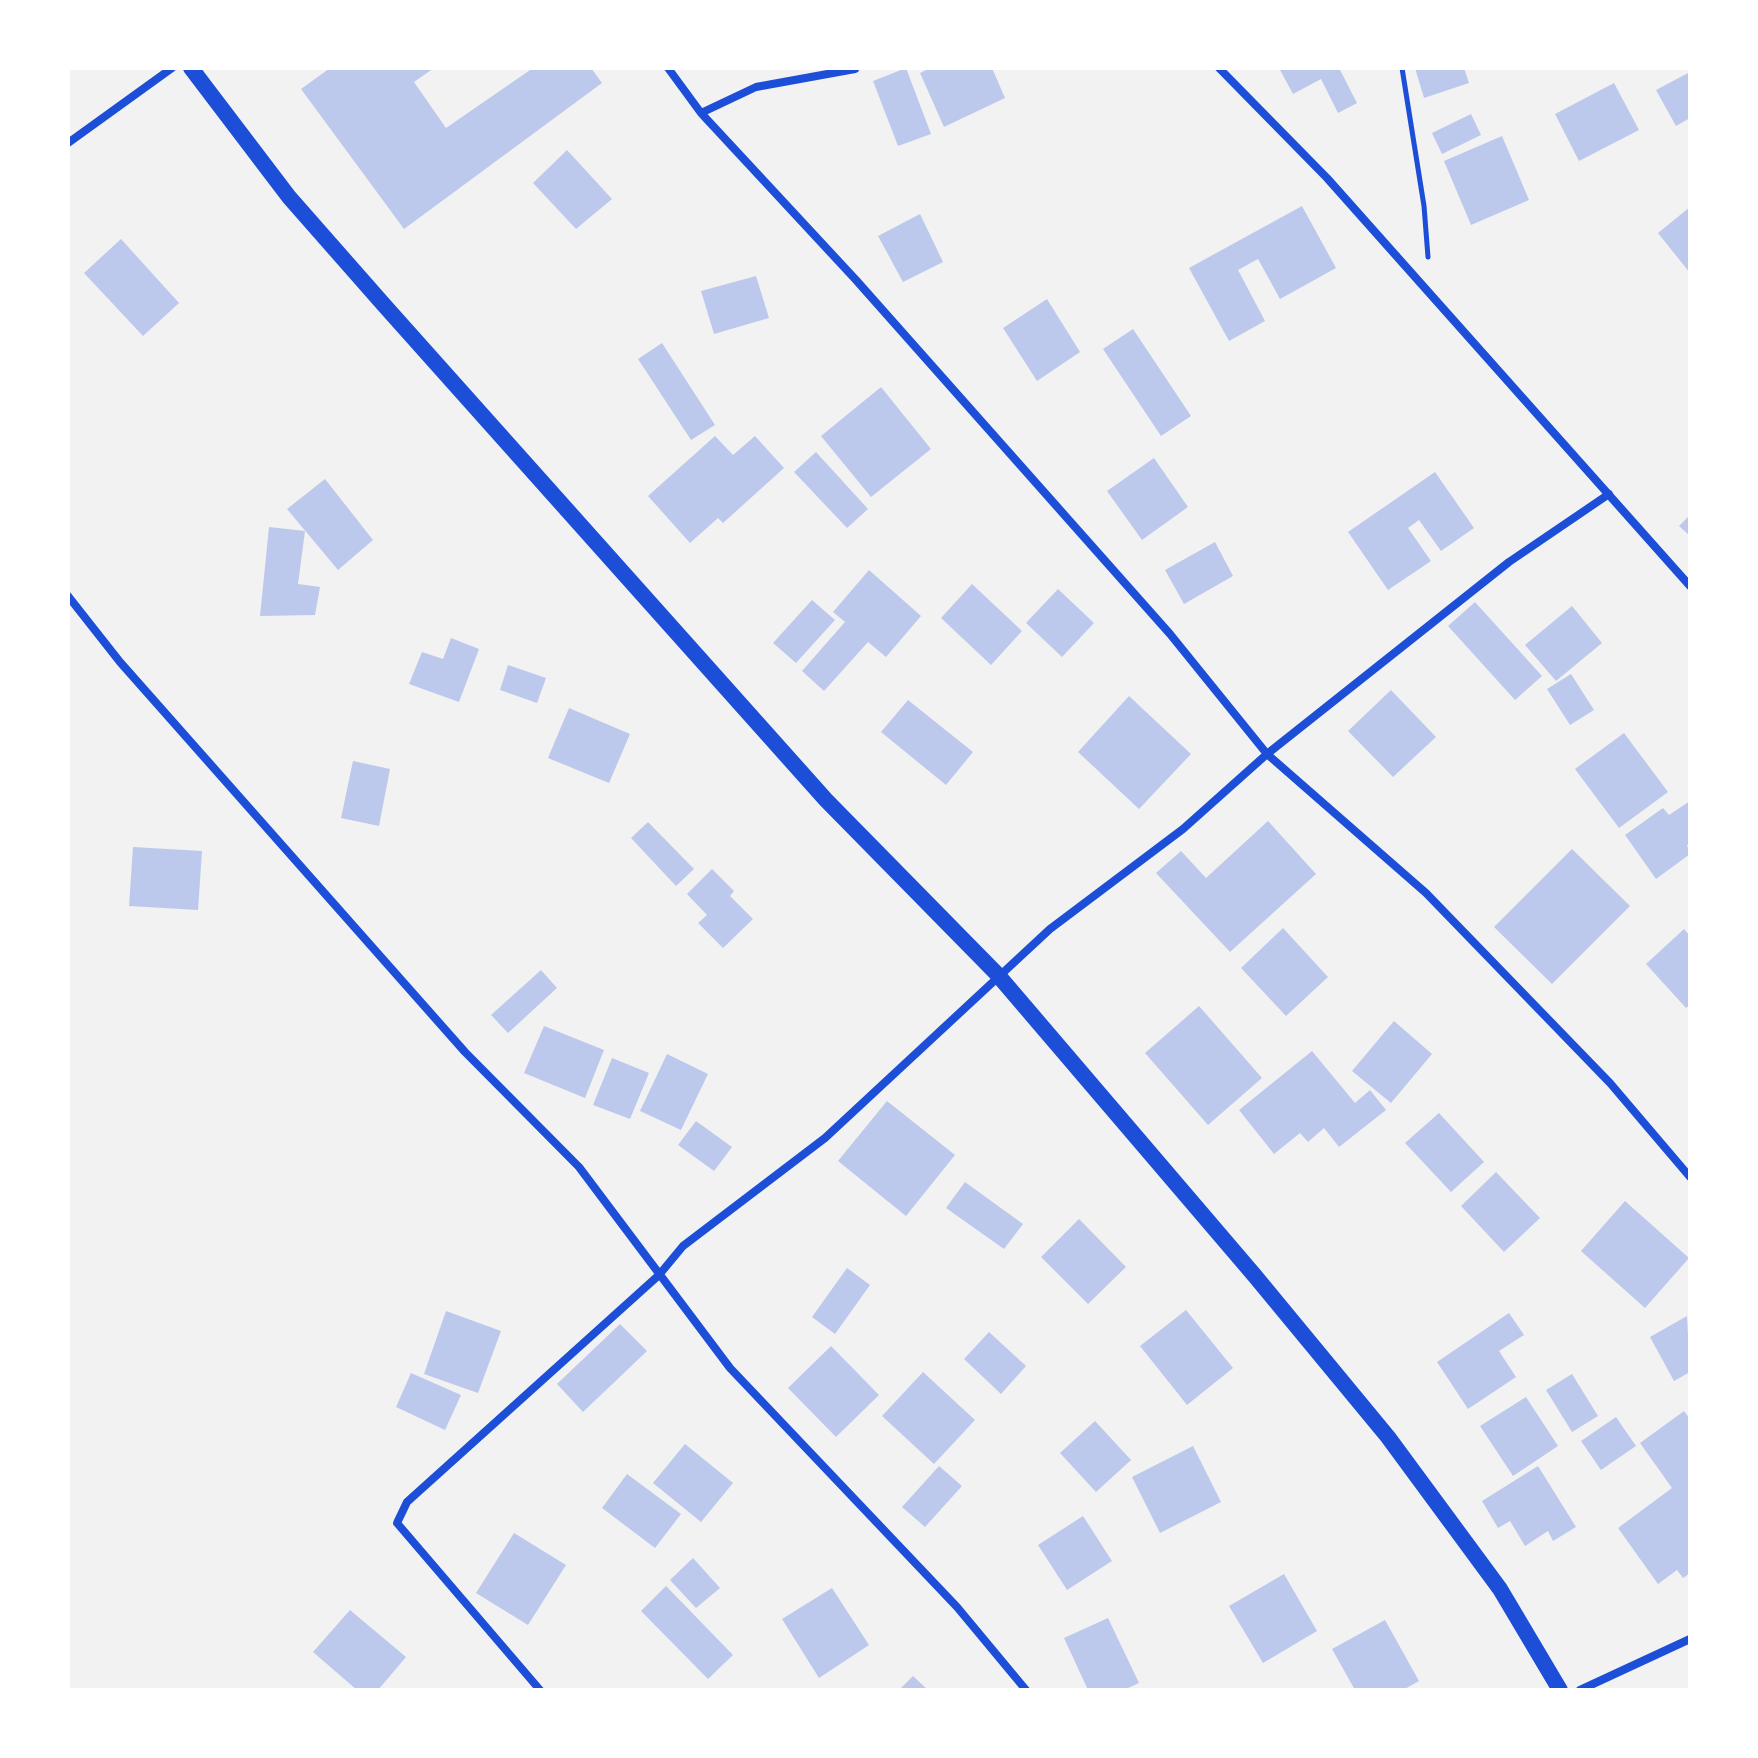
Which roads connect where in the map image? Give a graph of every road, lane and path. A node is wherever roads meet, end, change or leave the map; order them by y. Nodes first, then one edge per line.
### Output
1 (172, 68) edge
2 (191, 68) edge
3 (668, 68) edge
4 (1219, 68) edge
5 (1402, 68) edge
6 (855, 69) edge
7 (701, 113) junction
8 (68, 143) edge
9 (1431, 298) junction
10 (1609, 494) junction
11 (1690, 586) edge
12 (68, 596) edge
13 (1267, 754) junction
14 (997, 974) junction
15 (1690, 1177) edge
16 (659, 1275) junction
17 (1690, 1639) edge
18 (540, 1690) edge
19 (1026, 1690) edge
20 (1560, 1690) edge
21 (1580, 1690) edge

1 - 8 street
2 - 14 main road
3 - 7 street
4 - 9 street
5 - 9 path
6 - 7 street
7 - 13 street
9 - 10 street
10 - 11 street
10 - 13 street
12 - 16 street
13 - 14 street
13 - 15 street
14 - 16 street
14 - 20 main road
16 - 18 street
16 - 19 street
17 - 21 street

